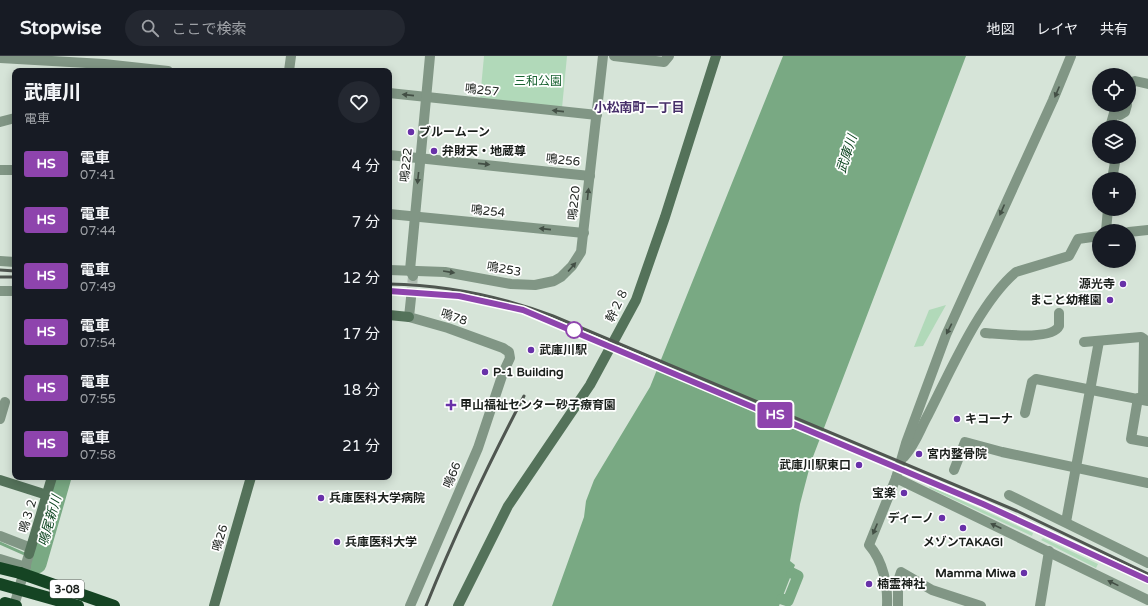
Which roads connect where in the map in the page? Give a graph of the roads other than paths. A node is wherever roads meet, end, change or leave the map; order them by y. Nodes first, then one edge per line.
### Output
1 (291, 56) edge
2 (430, 56) edge
3 (603, 56) edge
4 (614, 56) edge
5 (669, 56) edge
6 (716, 56) edge
7 (1071, 56) edge
8 (0, 58) edge
9 (104, 64) edge
10 (141, 68) edge
11 (289, 68) edge
12 (1136, 81) edge
13 (1148, 84) edge
14 (392, 93) edge
15 (426, 97) junction
16 (1125, 112) edge
17 (597, 114) junction
18 (12, 119) edge
19 (1112, 120) edge
20 (0, 122) edge
21 (392, 155) edge
22 (420, 158) junction
23 (0, 170) edge
24 (12, 170) edge
25 (590, 176) junction
26 (392, 214) edge
27 (414, 216) junction
28 (1148, 230) edge
29 (1136, 231) edge
30 (584, 233) junction
31 (1092, 237) edge
32 (0, 261) edge
33 (12, 262) edge
34 (392, 270) edge
35 (411, 273) junction
36 (0, 291) edge
37 (12, 291) edge
38 (411, 298) tunnel mouth
39 (1059, 313) dead end
40 (392, 315) edge
41 (409, 318) junction
42 (985, 333) dead end
43 (1099, 341) junction
44 (1084, 342) dead end
45 (509, 352) joint
46 (1090, 389) junction
47 (1143, 399) edge
48 (7, 402) edge
49 (1025, 413) dead end
50 (0, 419) edge
51 (1148, 442) edge
52 (903, 457) junction
53 (1077, 469) junction
54 (954, 470) dead end
55 (896, 478) junction
56 (0, 480) edge
57 (51, 480) edge
58 (250, 480) edge
59 (1148, 483) edge
60 (47, 494) junction
61 (1009, 495) dead end
62 (1066, 522) junction
63 (0, 536) edge
64 (1049, 551) junction
65 (28, 557) junction
66 (0, 559) edge
67 (1148, 563) edge
68 (0, 568) edge
69 (0, 584) edge
70 (0, 592) edge
71 (1148, 600) edge
72 (0, 601) edge
73 (15, 606) edge
74 (59, 606) edge
75 (78, 606) edge
76 (114, 606) edge
77 (214, 606) edge
78 (410, 606) edge
79 (458, 606) edge
80 (887, 606) edge
81 (898, 606) edge
82 (981, 606) edge
83 (1040, 606) edge

1 - 11 street
2 - 15 street, 鳴222
3 - 17 street, 鳴220
4 - 5 street
6 - 79 street, 幹２８
7 -> 52 street
8 - 9 street
9 - 10 street
12 - 13 street
15 -> 14 street, 鳴257
17 -> 15 street, 鳴257
15 - 22 street, 鳴222
16 - 19 street
17 - 25 street, 鳴220
18 - 20 street
21 - 22 street, 鳴256
22 -> 25 street, 鳴256
22 -> 27 street, 鳴222
23 - 24 street
30 -> 25 street, 鳴220
26 - 27 street, 鳴254
30 -> 27 street, 鳴254
27 - 35 street, 鳴222
28 - 29 street
35 -> 30 street, 鳴253
31 - 52 street
32 - 33 street
34 - 35 street, 鳴253
36 - 37 street
38 - 41 street
39 - 42 street
40 - 41 street, 鳴78
41 - 45 street, 鳴78
43 - 44 street
43 - 46 street
43 - 47 street
45 - 78 street, 鳴66
46 - 47 street
46 - 49 street
46 - 53 street
47 - 51 street
48 - 50 street
52 - 55 street
53 - 54 street
53 - 59 street
53 - 62 street
64 -> 55 street
55 -> 80 street
56 - 60 street
57 - 60 street, 鳴３２
58 - 77 street, 鳴26
60 - 65 street, 鳴３２
61 - 62 street
62 - 67 street
63 - 65 street
71 -> 64 street
64 - 83 street
65 - 66 street
65 - 73 street
68 - 76 highway, 3-08, bridge
69 - 75 highway, bridge
70 - 74 highway
72 - 73 highway, bridge
81 - 82 street

